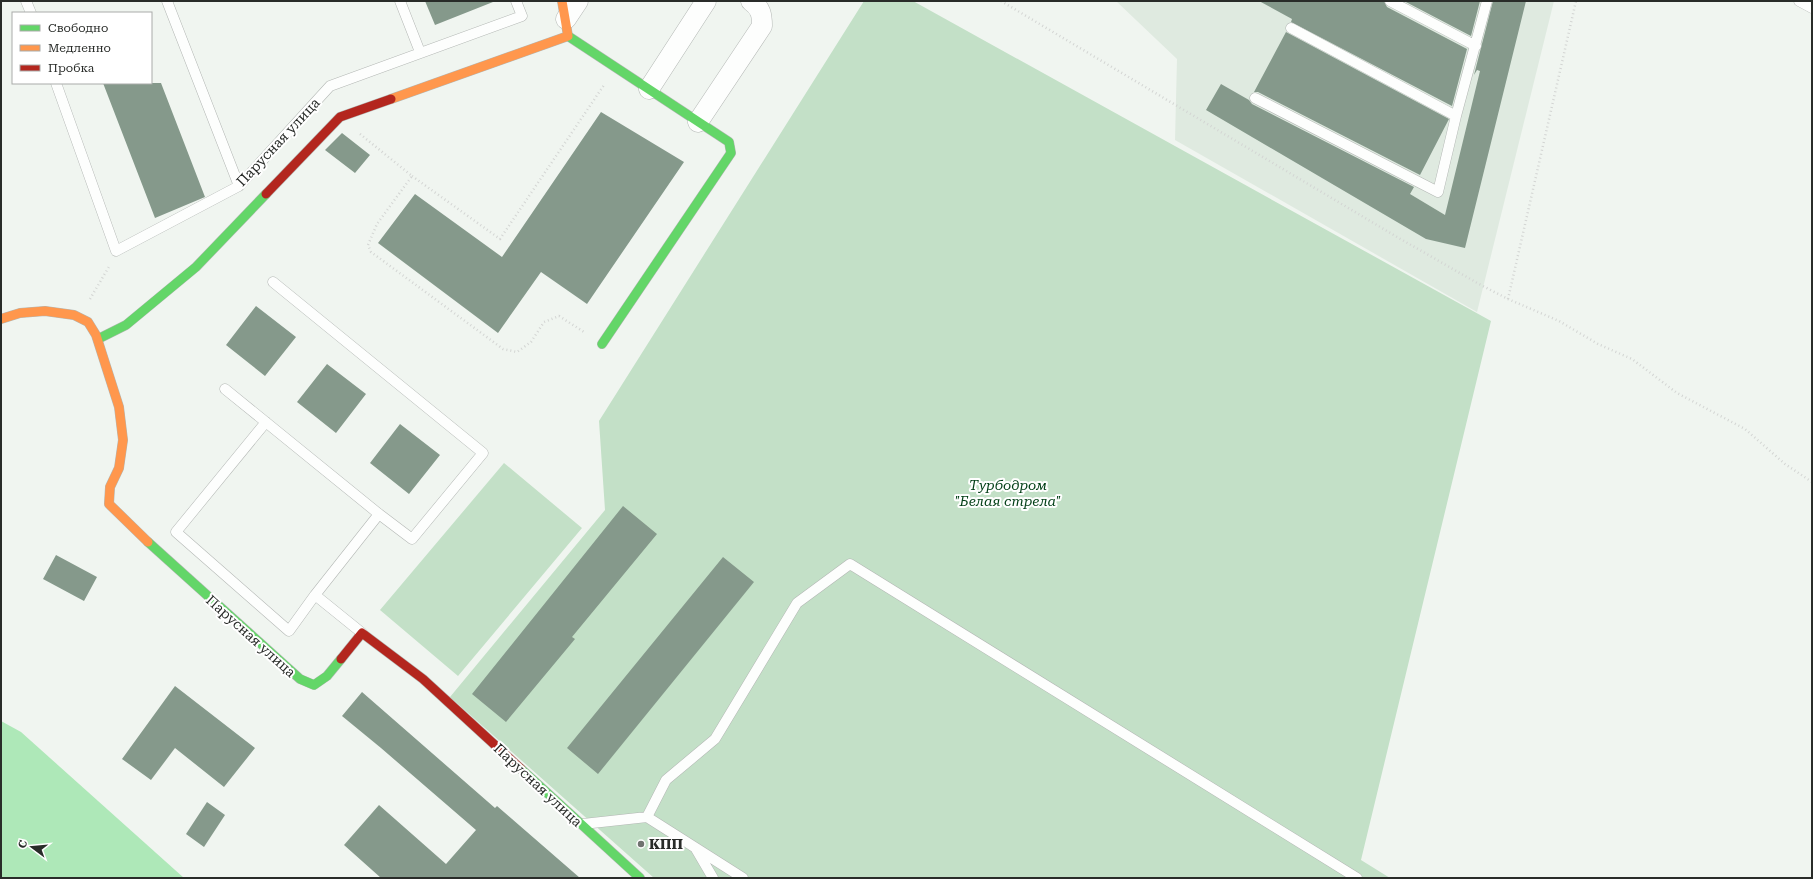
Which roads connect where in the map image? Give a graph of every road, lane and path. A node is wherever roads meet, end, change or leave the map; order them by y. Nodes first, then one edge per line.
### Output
1 (26, 1) edge
2 (167, 1) edge
3 (400, 1) edge
4 (516, 1) edge
5 (578, 1) edge
6 (706, 1) edge
7 (751, 1) edge
8 (1001, 1) edge
9 (1390, 1) edge
10 (1487, 1) edge
11 (1576, 1) edge
12 (1800, 1) edge
13 (1812, 8) edge
14 (31, 12) edge
15 (565, 19) edge
16 (1291, 28) dead end
17 (1476, 46) junction
18 (420, 52) junction
19 (616, 68) junction
20 (56, 84) edge
21 (649, 89) junction
22 (1255, 98) dead end
23 (1456, 116) junction
24 (340, 117) junction
25 (698, 122) junction
26 (412, 176) junction
27 (239, 186) junction
28 (116, 251) junction
29 (273, 282) dead end
30 (1508, 299) junction
31 (74, 315) junction
32 (1, 318) edge
33 (98, 339) junction
34 (602, 344) joint
35 (225, 389) dead end
36 (266, 422) junction
37 (1812, 482) edge
38 (380, 514) junction
39 (315, 595) junction
40 (362, 633) junction
41 (647, 816) junction
42 (580, 824) junction
43 (695, 847) junction
44 (640, 878) edge
45 (713, 878) edge
46 (743, 878) edge
47 (1357, 878) edge

1 - 14 lane
2 - 27 lane
3 - 18 lane
4 - 18 lane, Парусная улица
5 - 15 street
6 - 21 street
7 - 25 street
8 - 30 path
9 - 17 lane
10 - 17 lane
11 - 30 path
12 - 13 lane
15 - 19 street
15 - 24 street
16 - 23 lane
17 - 23 lane
18 - 27 lane, Парусная улица
19 - 21 street
19 - 26 path
20 - 28 lane
21 - 25 street
22 - 23 lane
24 - 26 path
24 - 33 street
25 - 34 street
26 - 34 path
27 - 28 lane, Парусная улица
28 - 31 path
29 - 38 lane
30 - 37 path
31 - 32 street, Парусная улица
31 - 33 street, Парусная улица
33 - 40 street, Парусная улица
35 - 36 lane
36 - 38 lane
36 - 39 lane
38 - 39 lane
39 - 40 lane
40 - 42 street, Парусная улица
41 - 42 lane
41 - 43 lane
41 - 47 lane
42 - 44 street, Парусная улица
43 - 45 lane
43 - 46 lane

